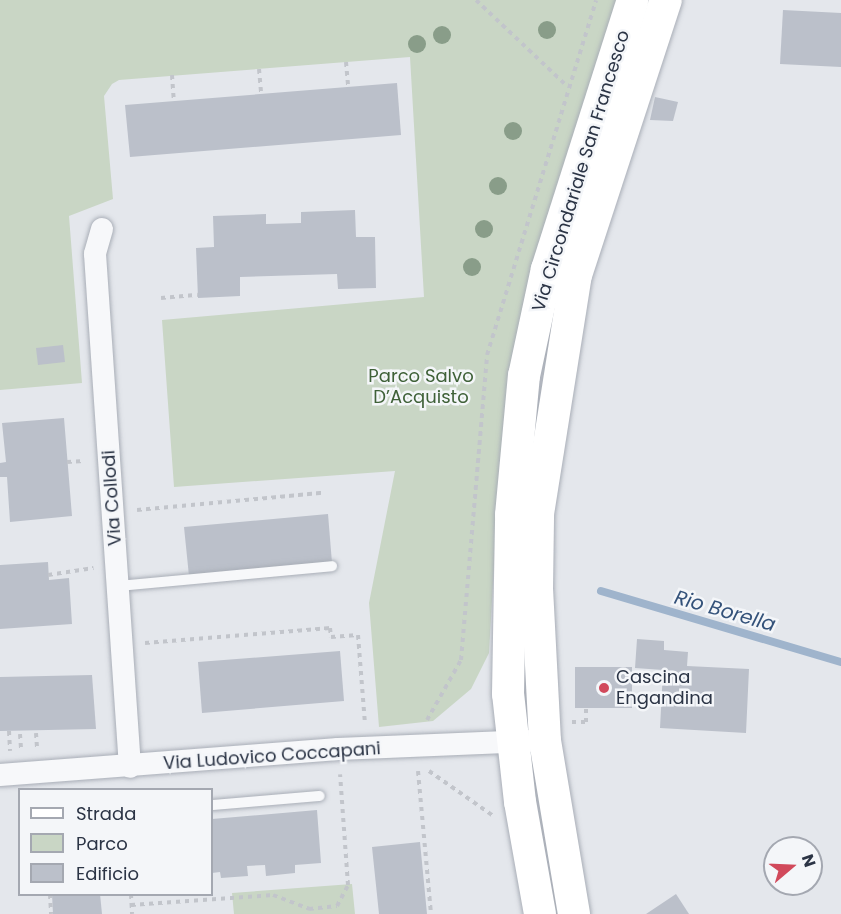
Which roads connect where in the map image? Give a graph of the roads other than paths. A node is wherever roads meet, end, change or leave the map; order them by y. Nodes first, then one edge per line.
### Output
1 (633, 0) edge
2 (666, 0) edge
3 (102, 229) dead end
4 (332, 566) dead end
5 (118, 586) junction
6 (555, 731) junction
7 (511, 742) junction
8 (130, 767) junction
9 (5, 768) edge
10 (320, 796) dead end
11 (213, 805) edge
12 (540, 914) edge
13 (574, 914) edge

1 - 7 street, Via Circondariale San Francesco
2 - 6 street, Via Circondariale San Francesco
3 - 5 street, Via Collodi
4 - 5 lane
5 - 8 street, Via Collodi
6 - 7 street, Via Ludovico Coccapani
6 - 13 street, Via Circondariale San Francesco
7 - 8 street, Via Ludovico Coccapani
7 - 12 street, Via Circondariale San Francesco
8 - 9 street, Via Ludovico Coccapani
10 - 11 lane

